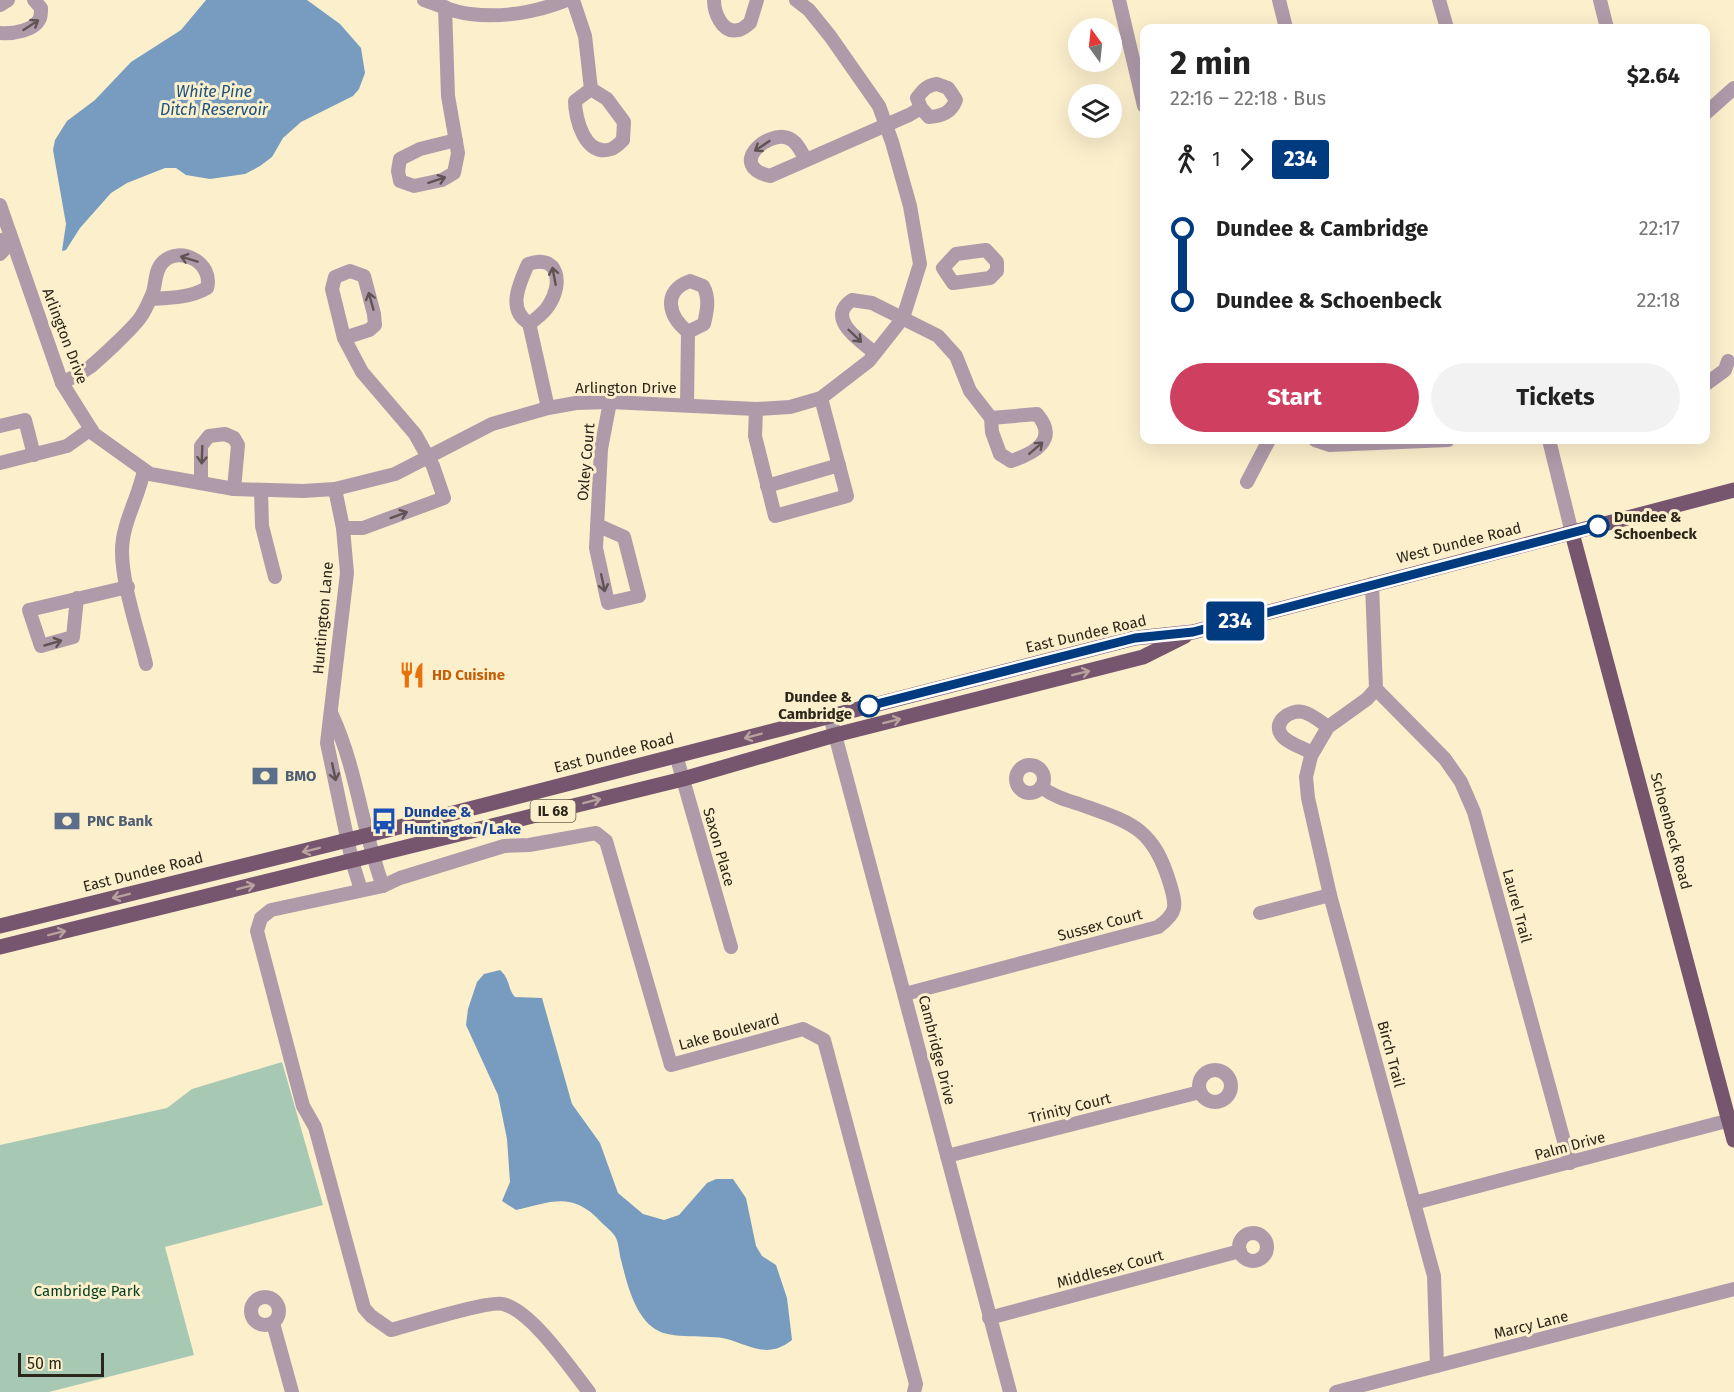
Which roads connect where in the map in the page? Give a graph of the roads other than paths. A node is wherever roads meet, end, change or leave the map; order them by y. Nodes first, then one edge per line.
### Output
1 (8, 0) edge
2 (34, 0) edge
3 (424, 0) edge
4 (567, 0) edge
5 (573, 0) edge
6 (714, 0) edge
7 (757, 0) edge
8 (796, 0) edge
9 (1119, 0) edge
10 (1280, 0) edge
11 (1440, 0) edge
12 (1600, 0) edge
13 (0, 5) edge
14 (814, 5) edge
15 (446, 7) junction
16 (1285, 24) edge
17 (1446, 24) edge
18 (1607, 24) edge
19 (0, 33) edge
20 (1734, 88) edge
21 (591, 89) junction
22 (1140, 89) edge
23 (921, 108) dead end
24 (1710, 109) edge
25 (886, 123) junction
26 (456, 140) junction
27 (806, 160) dead end
28 (0, 205) edge
29 (6, 241) edge
30 (0, 254) edge
31 (920, 264) junction
32 (943, 268) dead end
33 (150, 299) dead end
34 (903, 318) junction
35 (529, 323) dead end
36 (688, 332) dead end
37 (344, 338) junction
38 (875, 353) junction
39 (1728, 361) dead end
40 (1710, 381) edge
41 (62, 383) junction
42 (821, 398) junction
43 (610, 402) junction
44 (687, 405) junction
45 (548, 408) junction
46 (756, 409) junction
47 (991, 418) dead end
48 (0, 426) edge
49 (91, 429) junction
50 (1267, 444) edge
51 (1327, 444) edge
52 (1354, 444) edge
53 (1550, 444) edge
54 (34, 455) junction
55 (428, 458) junction
56 (0, 463) edge
57 (839, 465) junction
58 (144, 470) junction
59 (1247, 482) dead end
60 (201, 483) junction
61 (768, 486) junction
62 (234, 489) junction
63 (335, 489) junction
64 (1734, 490) edge
65 (261, 491) junction
66 (597, 525) junction
67 (343, 528) junction
68 (1572, 533) junction
69 (275, 577) dead end
70 (1372, 584) junction
71 (128, 587) junction
72 (77, 598) dead end
73 (1193, 632) junction
74 (146, 664) dead end
75 (1376, 689) junction
76 (332, 715) junction
77 (830, 716) junction
78 (1328, 727) junction
79 (835, 735) junction
80 (1312, 753) junction
81 (676, 755) junction
82 (682, 779) junction
83 (1041, 787) dead end
84 (368, 836) junction
85 (348, 840) junction
86 (372, 855) junction
87 (352, 861) junction
88 (383, 886) junction
89 (361, 890) junction
90 (1330, 895) junction
91 (1260, 913) dead end
92 (0, 926) edge
93 (0, 947) edge
94 (731, 947) dead end
95 (905, 993) junction
96 (1200, 1092) dead end
97 (1732, 1120) edge
98 (1734, 1140) edge
99 (947, 1156) junction
100 (1570, 1163) junction
101 (1414, 1203) junction
102 (1240, 1251) dead end
103 (1734, 1289) edge
104 (989, 1318) junction
105 (273, 1323) dead end
106 (1437, 1366) junction
107 (292, 1392) edge
108 (590, 1392) edge
109 (914, 1392) edge
110 (1010, 1392) edge
111 (1336, 1392) edge

1 - 13 street
19 -> 2 street
3 - 15 street
4 - 15 street
5 - 21 street
6 - 7 street
8 - 14 street, Arlington Drive
9 - 22 street
10 - 16 street
11 - 17 street
12 - 18 street
14 - 25 street, Arlington Drive
15 - 26 street
20 - 24 street
21 - 21 street
23 - 25 street
25 - 27 street
25 - 31 street, Arlington Drive
26 -> 26 street
28 - 29 street, Arlington Drive
29 - 30 street
29 - 41 street, Arlington Drive
31 - 32 street
31 - 34 street, Arlington Drive
33 - 41 street
34 - 38 street, Arlington Drive
34 -> 38 street
34 - 47 street
35 - 45 street
36 - 44 street
37 -> 37 street
37 - 55 street
38 - 42 street, Arlington Drive
39 - 40 street
41 - 49 street, Arlington Drive
42 - 46 street, Arlington Drive
42 - 57 street
43 - 44 street, Arlington Drive
43 - 45 street, Arlington Drive
43 - 66 street, Oxley Court
44 - 46 street, Arlington Drive
45 - 55 street, Arlington Drive
46 - 61 street
48 - 54 street
49 - 54 street
49 - 58 street, Arlington Drive
50 - 59 street
51 - 52 street
53 - 68 street
54 - 56 street
55 - 63 street, Arlington Drive
67 -> 55 street
57 - 61 street
57 - 61 street
58 - 60 street, Arlington Drive
58 - 71 street
60 - 62 street, Arlington Drive
62 -> 60 street
62 - 65 street, Arlington Drive
63 - 65 street, Arlington Drive
63 - 67 street, Huntington Lane
64 - 68 main road, West Dundee Road / IL 68
65 - 69 street
66 -> 66 street, Oxley Court
67 - 76 street, Huntington Lane
68 - 70 main road, West Dundee Road / IL 68
68 - 97 main road, Schoenbeck Road
70 - 73 main road, West Dundee Road / IL 68
70 - 75 street
71 - 72 street
71 - 74 street
73 - 77 main road, East Dundee Road / IL 68
79 -> 73 main road, IL 68
75 - 78 street, Birch Trail
75 - 100 street, Laurel Trail
76 - 84 street, Huntington Lane
76 -> 85 street, Huntington Lane
77 - 79 street, Cambridge Drive
77 -> 81 main road, East Dundee Road / IL 68
78 - 80 street, Birch Trail
78 - 80 street
79 - 82 main road, IL 68
79 - 95 street, Cambridge Drive
80 - 90 street, Birch Trail
81 - 82 street, Saxon Place
81 - 84 main road, East Dundee Road / IL 68
86 -> 82 main road, IL 68
82 - 94 street, Saxon Place
83 - 95 street, Sussex Court
84 - 85 main road, East Dundee Road / IL 68
84 - 86 street, Huntington Lane
85 - 87 street, Huntington Lane
85 -> 92 main road, East Dundee Road / IL 68
86 - 87 main road, IL 68
86 - 88 street
87 - 89 street
93 -> 87 main road, IL 68
88 - 89 street, Lake Boulevard
88 - 109 street, Lake Boulevard
89 - 108 street, Lake Boulevard
90 - 91 street
90 - 101 street, Birch Trail
95 - 99 street, Cambridge Drive
96 - 99 street, Trinity Court
97 - 98 main road, Schoenbeck Road
97 - 100 street, Palm Drive
99 - 104 street, Cambridge Drive
100 - 101 street, Palm Drive
101 - 106 street, Birch Trail
102 - 104 street, Middlesex Court
103 - 106 street, Marcy Lane
104 - 110 street, Cambridge Drive
105 - 107 street
106 - 111 street, Marcy Lane

